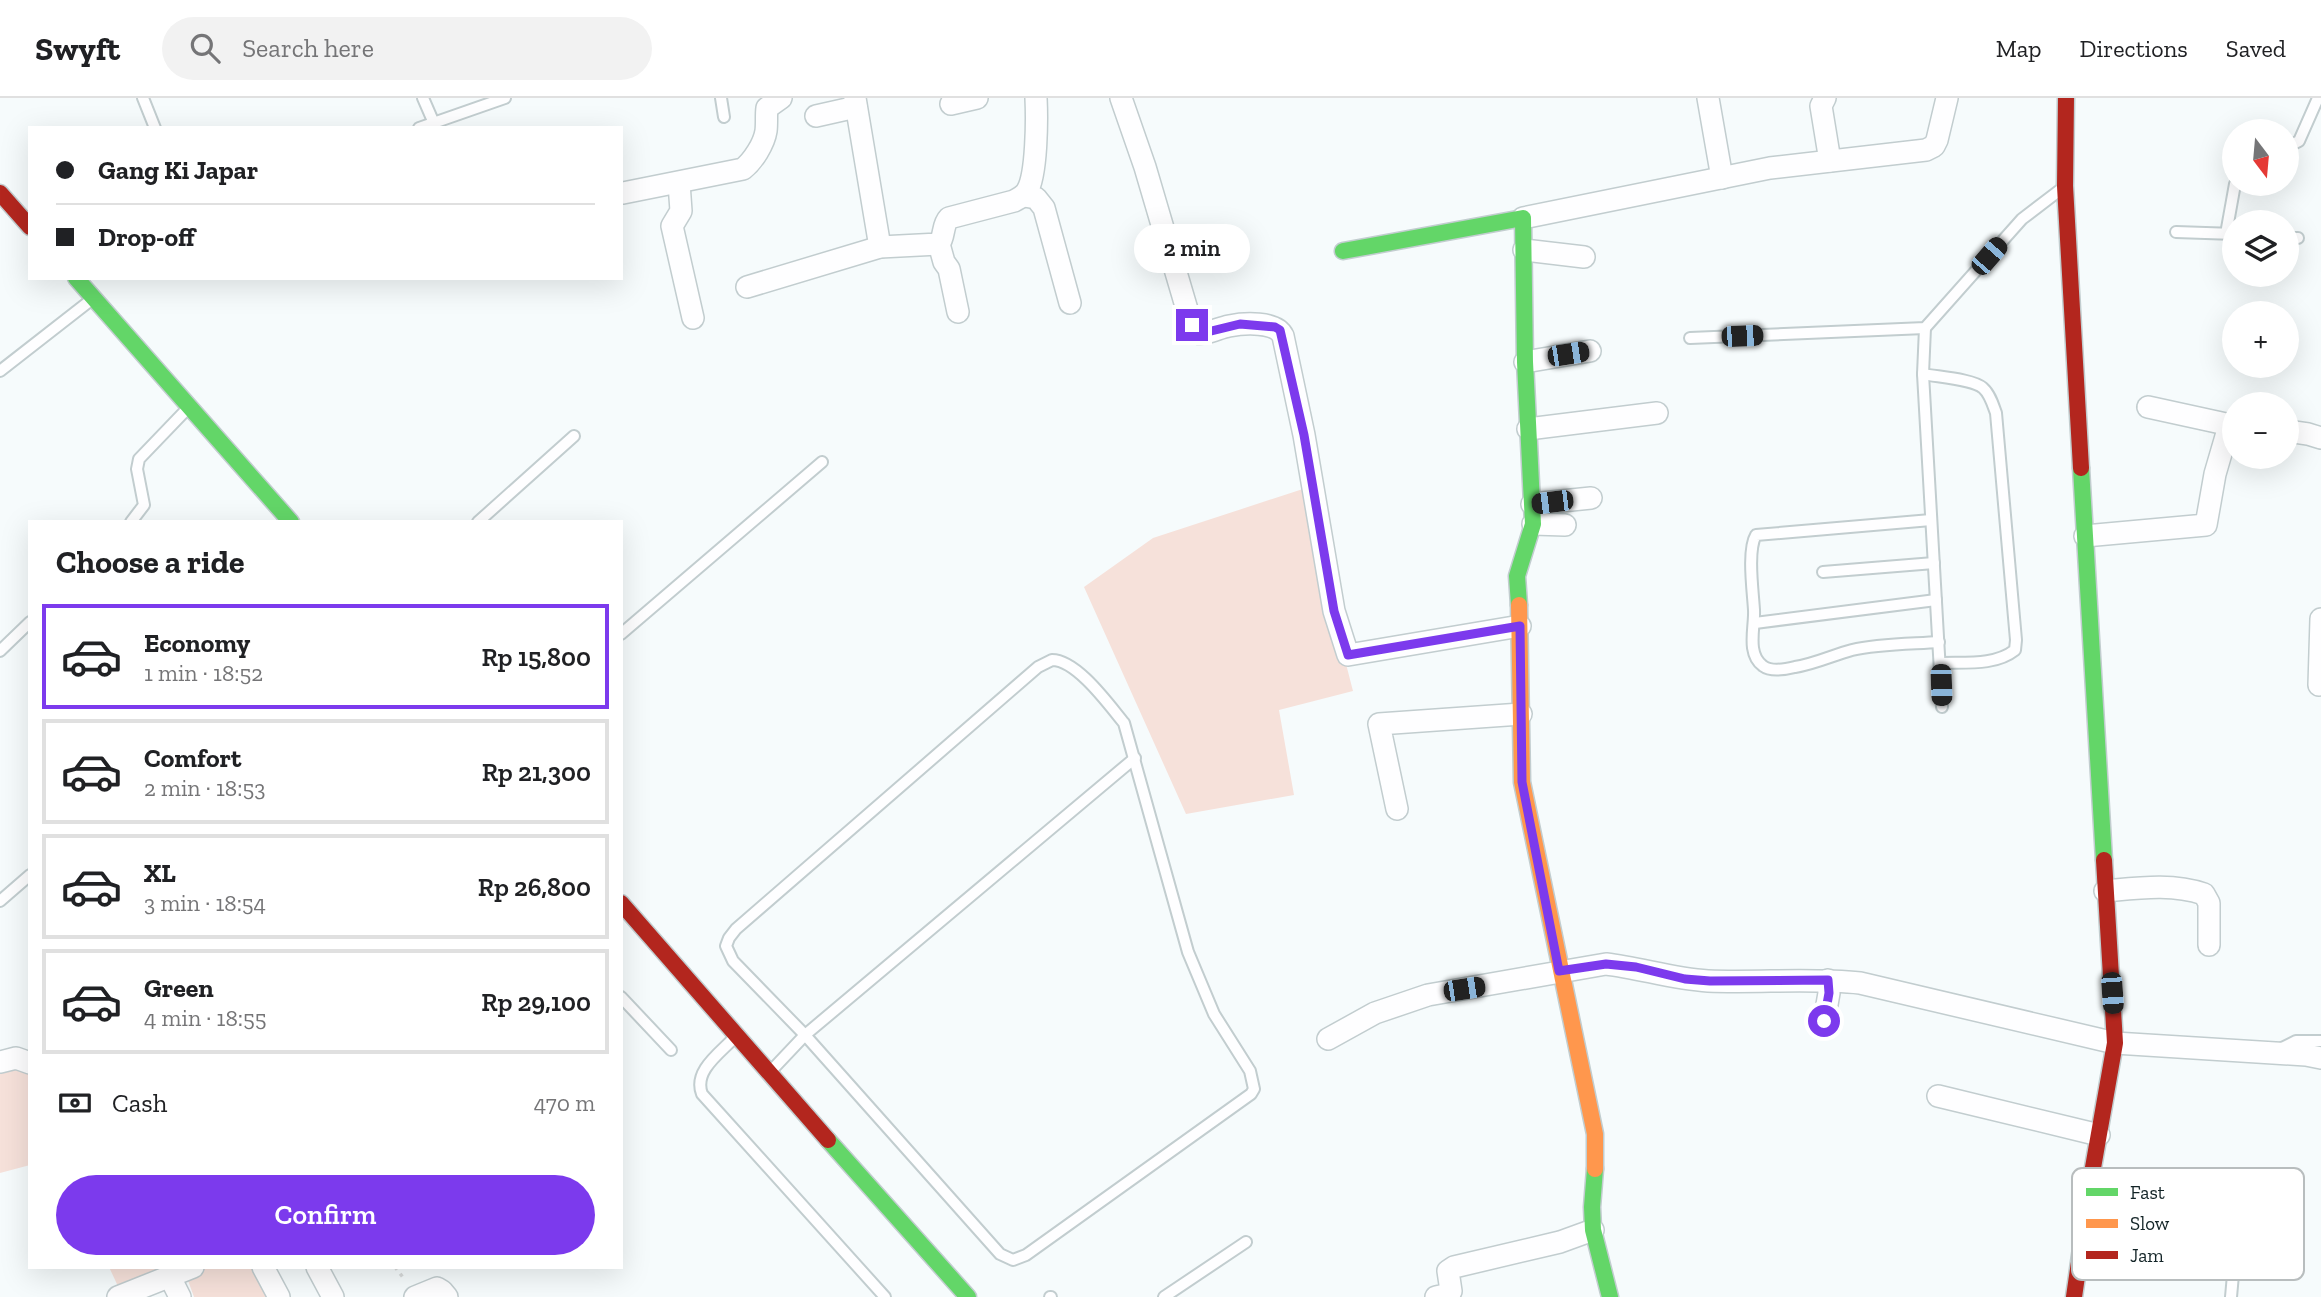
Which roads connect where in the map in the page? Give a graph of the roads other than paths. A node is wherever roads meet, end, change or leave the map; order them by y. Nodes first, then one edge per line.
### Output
1 (143, 98) edge
2 (423, 98) edge
3 (505, 98) edge
4 (721, 98) edge
5 (781, 98) edge
6 (977, 98) edge
7 (1041, 98) edge
8 (1121, 98) edge
9 (1707, 98) edge
10 (1825, 98) edge
11 (1947, 98) edge
12 (2066, 98) edge
13 (2318, 98) edge
14 (856, 102) edge
15 (951, 104) dead end
16 (816, 116) dead end
17 (724, 117) dead end
18 (433, 121) junction
19 (154, 126) edge
20 (423, 126) edge
21 (2300, 139) edge
22 (1830, 161) junction
23 (1722, 178) junction
24 (679, 183) junction
25 (2065, 186) junction
26 (0, 193) edge
27 (623, 193) edge
28 (1024, 196) junction
29 (1523, 218) junction
30 (28, 225) edge
31 (2176, 232) dead end
32 (2222, 234) edge
33 (939, 244) junction
34 (880, 247) junction
35 (1524, 250) junction
36 (1343, 251) dead end
37 (1584, 257) dead end
38 (78, 280) edge
39 (747, 287) dead end
40 (93, 298) junction
41 (1070, 303) dead end
42 (957, 312) dead end
43 (693, 317) dead end
44 (1925, 328) junction
45 (1690, 338) dead end
46 (1590, 351) dead end
47 (1525, 362) junction
48 (0, 371) edge
49 (1923, 374) junction
50 (190, 406) junction
51 (2148, 407) dead end
52 (1657, 412) dead end
53 (2222, 424) edge
54 (1528, 429) junction
55 (2299, 432) edge
56 (574, 436) dead end
57 (2321, 438) edge
58 (2222, 454) edge
59 (822, 462) dead end
60 (1591, 498) dead end
61 (1532, 514) junction
62 (133, 520) edge
63 (289, 520) edge
64 (480, 520) edge
65 (1931, 520) junction
66 (1565, 524) dead end
67 (2085, 536) junction
68 (1934, 563) junction
69 (1823, 572) dead end
70 (1936, 600) junction
71 (2321, 619) edge
72 (1755, 623) junction
73 (28, 624) edge
74 (1520, 626) junction
75 (623, 632) edge
76 (1939, 642) junction
77 (0, 651) edge
78 (1941, 663) junction
79 (2319, 685) edge
80 (1942, 707) dead end
81 (1521, 714) junction
82 (1135, 758) junction
83 (1397, 809) dead end
84 (28, 877) edge
85 (2105, 891) junction
86 (0, 901) edge
87 (623, 905) edge
88 (2209, 945) dead end
89 (1559, 971) junction
90 (1828, 980) junction
91 (623, 999) edge
92 (1824, 1021) dead end
93 (806, 1035) junction
94 (736, 1036) junction
95 (1328, 1039) dead end
96 (2321, 1041) edge
97 (2115, 1044) junction
98 (671, 1050) dead end
99 (2275, 1053) junction
100 (2321, 1058) edge
101 (0, 1062) edge
102 (28, 1062) edge
103 (768, 1074) junction
104 (1938, 1096) dead end
105 (2099, 1135) junction
106 (2094, 1168) edge
107 (1594, 1230) junction
108 (1246, 1242) dead end
109 (188, 1269) edge
110 (264, 1269) edge
111 (318, 1269) edge
112 (170, 1277) junction
113 (118, 1297) edge
114 (180, 1297) edge
115 (279, 1297) edge
116 (333, 1297) edge
117 (415, 1297) edge
118 (447, 1297) edge
119 (886, 1297) edge
120 (968, 1297) edge
121 (1164, 1297) edge
122 (1436, 1297) edge
123 (1610, 1297) edge

1 - 19 lane
2 - 18 lane
3 - 18 lane
4 - 17 lane
5 - 24 street
6 - 15 street
7 - 28 street
8 - 74 street
9 - 23 street
10 - 22 street
11 - 22 street
12 - 25 street
13 - 21 lane
14 - 16 street
14 - 34 street
18 - 20 lane
22 - 23 street
23 - 29 street
24 - 27 street
24 - 43 street
25 - 44 lane
25 - 67 street
26 - 30 street
28 - 33 street
28 - 41 street
29 - 35 street
29 - 36 street
31 - 32 lane
33 - 34 street
33 - 42 street
34 - 39 street
35 - 37 street
35 - 47 street
38 - 40 street
40 - 48 lane
40 - 50 street
44 - 45 lane
44 - 49 lane
46 - 47 street
47 - 54 street
49 - 65 lane
49 - 78 lane
50 - 62 lane
50 - 63 street
51 - 53 street
52 - 54 street
54 - 61 street
55 - 57 street
56 - 64 lane
58 - 67 street
59 - 75 lane
60 - 61 street
61 - 66 street
61 - 74 street
65 - 68 lane
65 - 72 lane
67 - 85 street
68 - 69 lane
68 - 70 lane
70 - 72 lane
70 - 76 lane
71 - 79 street
72 - 76 lane
73 - 77 lane
74 - 81 street
76 - 78 lane
78 - 80 lane
81 - 83 street
81 - 89 street
82 - 93 lane
82 - 93 lane
82 - 93 lane
84 - 86 lane
85 - 88 street
85 - 97 street
87 - 94 street
89 - 90 street
89 - 95 street
89 - 107 street
90 - 92 street
90 - 97 street
91 - 98 lane
93 - 103 lane
94 - 103 street
94 - 119 lane
96 - 99 lane
97 - 99 street
97 - 105 street
99 - 100 street
101 - 102 street
103 - 120 street
104 - 105 street
105 - 106 street
107 - 122 street
107 - 123 street
108 - 121 lane
109 - 112 street
110 - 115 street
111 - 116 street
112 - 113 street
112 - 114 street
117 - 118 street

